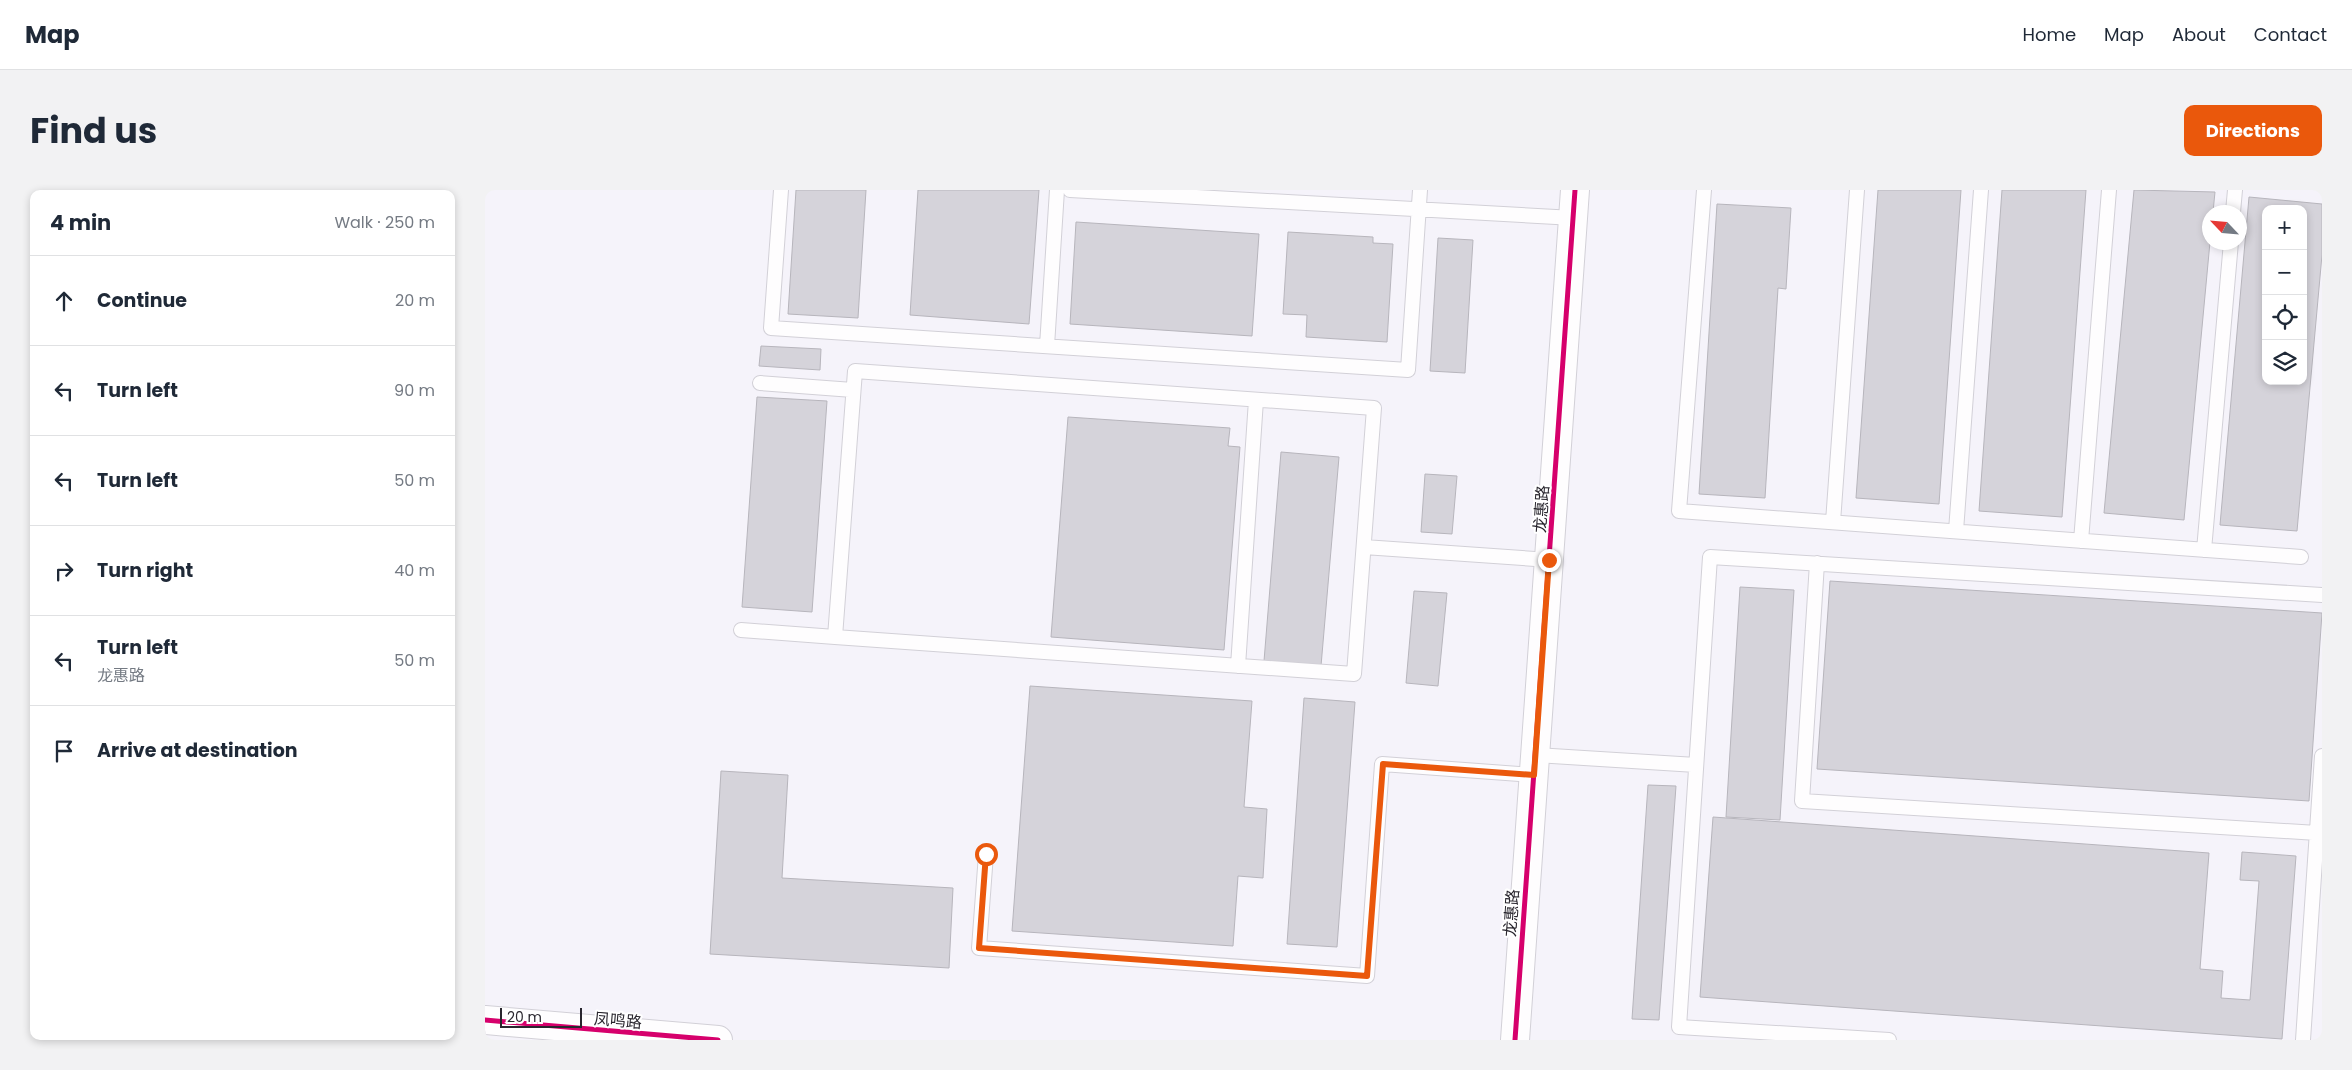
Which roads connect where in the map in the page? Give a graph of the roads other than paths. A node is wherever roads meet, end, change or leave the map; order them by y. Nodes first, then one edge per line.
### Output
1 (781, 190) edge
2 (1057, 190) edge
3 (1070, 190) edge
4 (1420, 190) edge
5 (1575, 190) edge
6 (1704, 190) edge
7 (1857, 190) edge
8 (1981, 190) edge
9 (2109, 190) edge
10 (2235, 190) edge
11 (2234, 205) edge
12 (1419, 209) junction
13 (1574, 218) junction
14 (2230, 250) edge
15 (1047, 346) junction
16 (759, 383) dead end
17 (853, 390) junction
18 (1256, 400) junction
19 (1833, 522) junction
20 (1956, 531) junction
21 (2081, 541) junction
22 (1364, 547) junction
23 (2204, 550) junction
24 (2301, 557) dead end
25 (1549, 560) junction
26 (1817, 563) junction
27 (2322, 595) edge
28 (741, 630) dead end
29 (835, 637) junction
30 (1238, 666) junction
31 (2322, 756) edge
32 (1535, 765) junction
33 (1696, 765) junction
34 (2317, 833) junction
35 (986, 854) dead end
36 (485, 1020) edge
37 (718, 1040) edge
38 (1515, 1040) edge
39 (1889, 1040) edge
40 (2303, 1040) edge

1 - 15 lane
2 - 15 lane
3 - 12 lane
4 - 12 lane
5 - 13 street, 龙惠路
6 - 19 lane
7 - 19 lane
8 - 20 lane
9 - 21 lane
10 - 11 lane
12 - 13 lane
12 - 15 lane
13 - 25 street, 龙惠路
14 - 23 lane
16 - 17 lane
17 - 18 lane
17 - 29 lane
18 - 22 lane
18 - 30 lane
19 - 20 lane
20 - 21 lane
21 - 23 lane
22 - 25 lane
22 - 30 lane
23 - 24 lane
25 - 32 street, 龙惠路
26 - 27 lane
26 - 33 lane
26 - 34 lane
28 - 29 lane
29 - 30 lane
31 - 34 lane
32 - 33 lane
32 - 35 lane
32 - 38 street, 龙惠路
33 - 39 lane
34 - 40 lane
36 - 37 street, 凤鸣路

